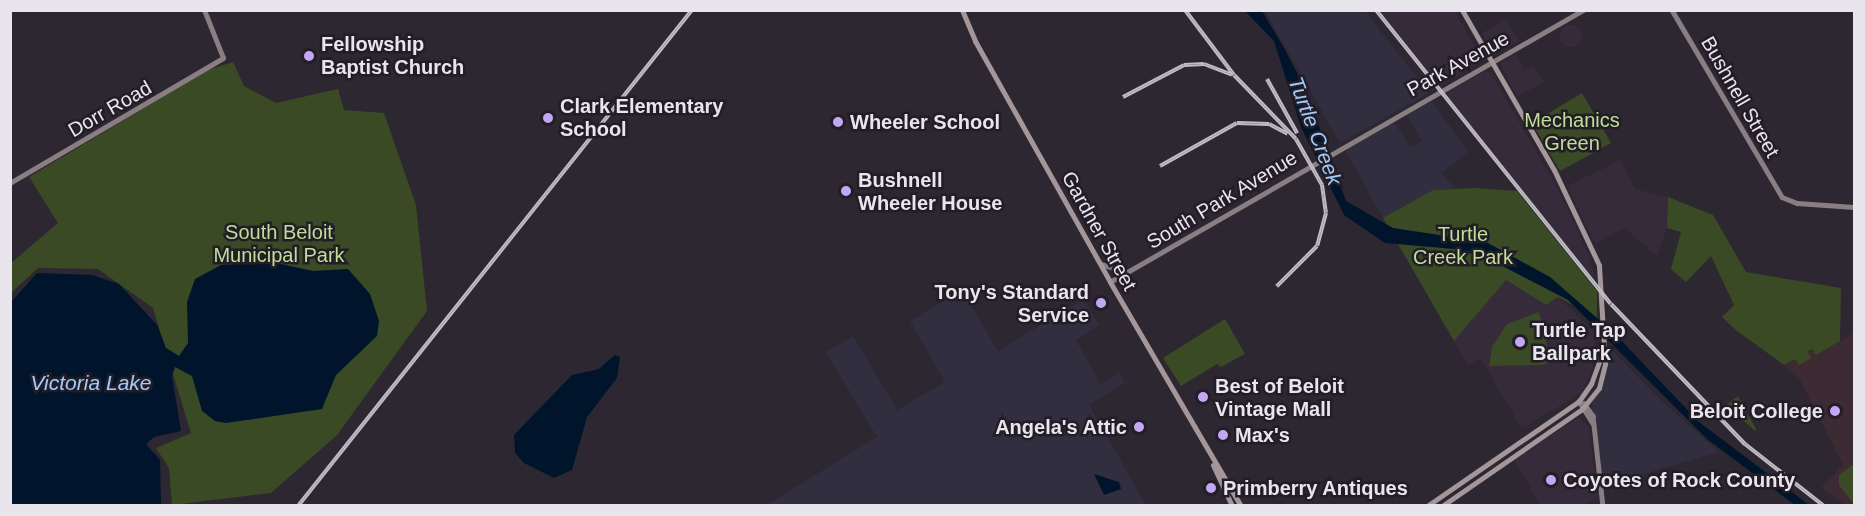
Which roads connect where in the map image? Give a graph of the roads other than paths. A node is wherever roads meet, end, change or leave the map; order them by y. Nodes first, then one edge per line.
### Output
1 (204, 10) edge
2 (962, 10) edge
3 (1462, 10) edge
4 (1583, 10) edge
5 (1672, 10) edge
6 (1492, 62) junction
7 (1348, 143) joint
8 (10, 183) edge
9 (1854, 207) edge
10 (1099, 262) junction
11 (1129, 272) junction
12 (1110, 282) junction
13 (1604, 346) junction
14 (1578, 400) junction
15 (1585, 406) junction
16 (1213, 464) junction
17 (1232, 506) edge
18 (1241, 506) edge
19 (1426, 506) edge
20 (1442, 506) edge
21 (1604, 506) edge

1 - 8 street, Dorr Road
2 - 10 main road, Gardner Street
3 - 6 main road
4 - 6 street, Park Avenue
5 - 9 street, Bushnell Street
6 - 7 street, Park Avenue
6 - 13 main road
7 - 11 street, South Park Avenue
10 - 11 street
10 - 12 main road, Gardner Street
11 - 12 street, South Park Avenue
12 - 16 main road, Gardner Street
13 - 14 main road
13 - 15 main road
14 - 15 street
14 - 19 main road
15 - 20 main road
15 - 21 street
16 - 17 main road, Gardner Street
16 - 18 main road, Gardner Street

